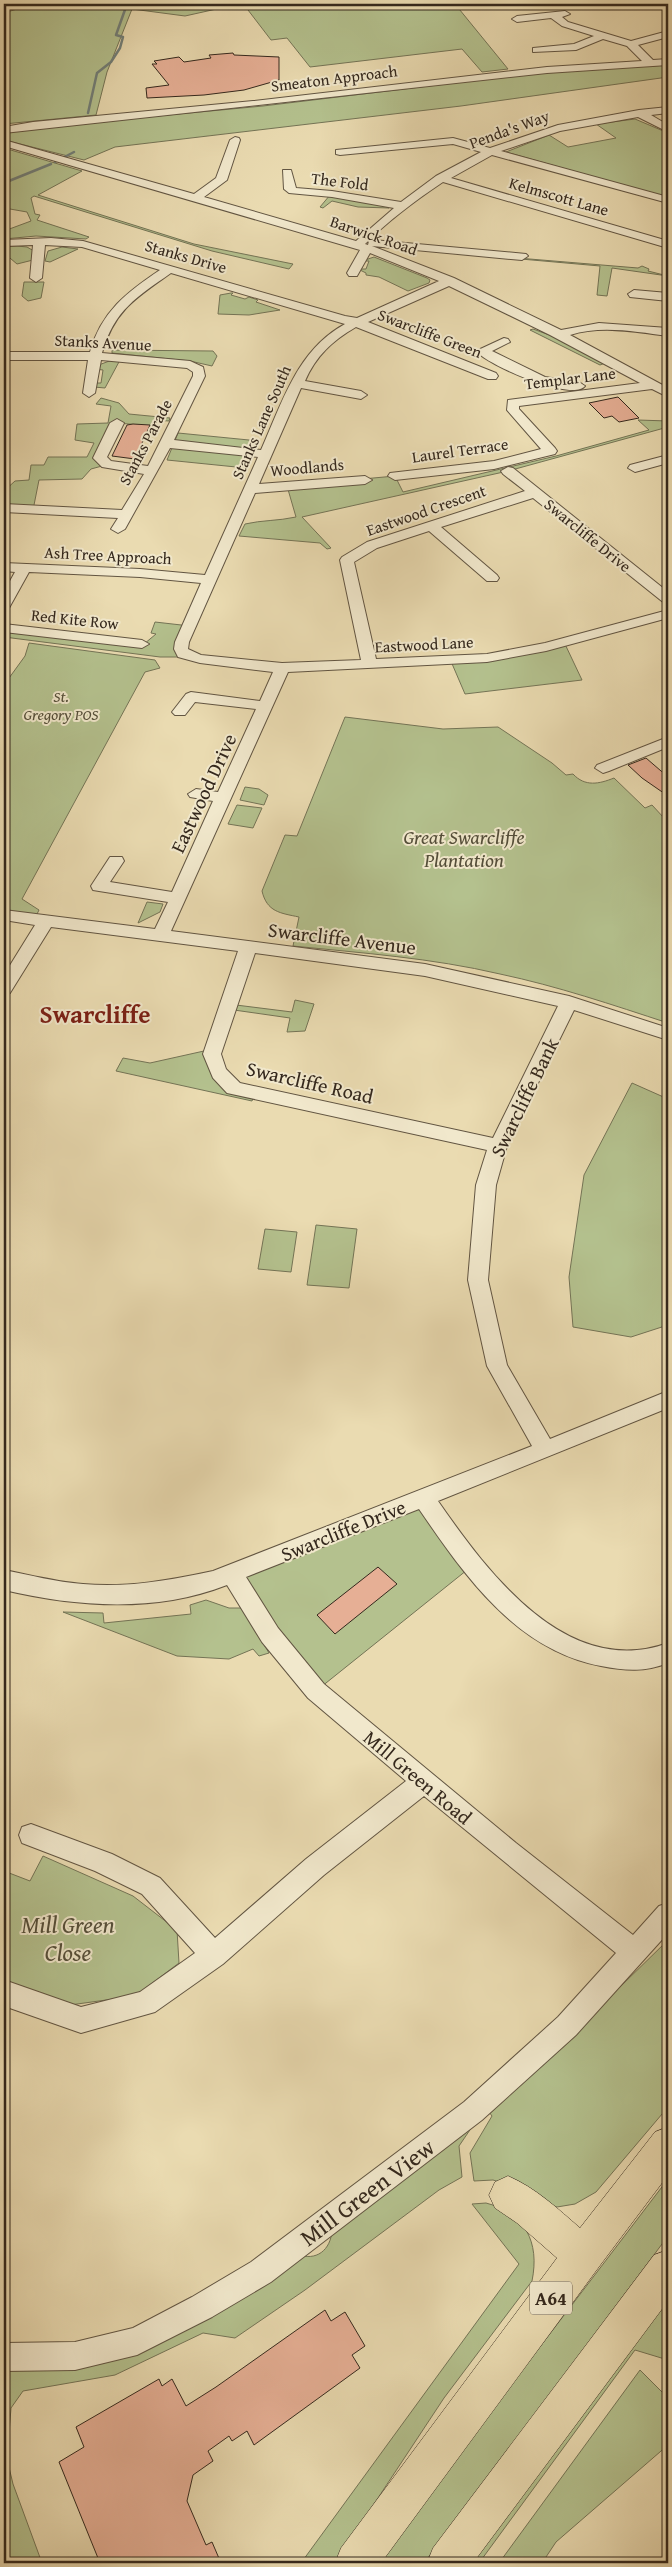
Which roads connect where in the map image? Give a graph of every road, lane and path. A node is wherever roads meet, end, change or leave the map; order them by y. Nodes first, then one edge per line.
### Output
1 (569, 14) dead end
2 (553, 15) junction
3 (517, 19) dead end
4 (668, 34) edge
5 (604, 35) junction
6 (631, 44) junction
7 (537, 50) dead end
8 (668, 62) edge
9 (651, 64) junction
10 (668, 110) edge
11 (639, 113) junction
12 (668, 129) edge
13 (4, 130) edge
14 (234, 139) dead end
15 (4, 143) edge
16 (490, 150) junction
17 (340, 152) dead end
18 (287, 172) dead end
19 (440, 178) junction
20 (196, 198) junction
21 (668, 200) edge
22 (404, 206) junction
23 (39, 241) junction
24 (4, 243) edge
25 (362, 245) junction
26 (668, 245) edge
27 (522, 256) dead end
28 (171, 268) junction
29 (353, 273) dead end
30 (36, 278) dead end
31 (450, 282) junction
32 (634, 294) dead end
33 (668, 297) edge
34 (355, 321) junction
35 (668, 332) edge
36 (559, 335) junction
37 (504, 342) dead end
38 (482, 351) junction
39 (4, 356) edge
40 (95, 356) junction
41 (468, 357) dead end
42 (199, 370) joint
43 (625, 370) junction
44 (492, 376) dead end
45 (541, 381) junction
46 (298, 384) junction
47 (654, 385) junction
48 (517, 391) dead end
49 (88, 393) dead end
50 (668, 393) edge
51 (361, 395) dead end
52 (117, 423) dead end
53 (165, 443) junction
54 (265, 454) junction
55 (530, 456) joint
56 (668, 459) edge
57 (635, 468) dead end
58 (152, 471) junction
59 (508, 471) dead end
60 (395, 476) dead end
61 (365, 480) dead end
62 (252, 489) junction
63 (534, 492) junction
64 (4, 508) edge
65 (126, 514) junction
66 (431, 526) junction
67 (118, 529) dead end
68 (4, 567) edge
69 (24, 569) junction
70 (492, 578) dead end
71 (211, 580) junction
72 (668, 600) edge
73 (4, 605) edge
74 (668, 614) edge
75 (4, 628) edge
76 (147, 641) dead end
77 (181, 648) joint
78 (370, 665) junction
79 (282, 668) junction
80 (266, 706) junction
81 (180, 712) dead end
82 (668, 742) edge
83 (603, 768) dead end
84 (196, 794) dead end
85 (224, 798) junction
86 (116, 861) dead end
87 (178, 898) junction
88 (4, 915) edge
89 (46, 921) junction
90 (161, 935) junction
91 (248, 948) junction
92 (4, 989) edge
93 (569, 1002) junction
94 (668, 1034) edge
95 (498, 1146) junction
96 (668, 1399) edge
97 (546, 1450) junction
98 (424, 1498) junction
99 (232, 1574) junction
100 (4, 1580) edge
101 (668, 1654) edge
102 (423, 1782) junction
103 (31, 1835) dead end
104 (668, 1915) edge
105 (634, 1952) junction
106 (214, 1955) junction
107 (4, 1994) edge
108 (668, 2145) edge
109 (508, 2195) dead end
110 (583, 2255) junction
111 (668, 2269) edge
112 (4, 2358) edge
113 (356, 2563) edge
114 (448, 2563) edge

1 - 2 street
2 - 3 street
2 - 5 street
4 - 6 street
5 - 6 street
5 - 7 street
6 - 9 street
8 - 9 street, Smeaton Approach
9 - 13 street, Smeaton Approach
10 - 11 street, Penda's Way
11 - 12 street
11 - 16 street, Penda's Way
14 - 20 street
15 - 20 street, Barwick Road
16 - 17 street
16 - 19 street, Penda's Way
16 - 21 street
18 - 22 street, The Fold
19 - 22 street, Penda's Way
19 - 26 street, Kelmscott Lane
20 - 25 street, Barwick Road
22 - 25 street, Penda's Way
23 - 24 street, Stanks Drive
23 - 28 street, Stanks Drive
23 - 30 street
25 - 27 street
25 - 29 street
25 - 31 street, Barwick Road
28 - 34 street, Stanks Drive
28 - 40 street
31 - 34 street, Stanks Lane South
31 - 36 street, Barwick Road
32 - 33 street
34 - 44 street, Swarcliffe Green
34 - 46 street, Stanks Lane South
35 - 36 street
36 - 43 street, Barwick Road
37 - 38 street
38 - 41 street
38 - 45 street
39 - 40 street, Stanks Avenue
40 - 42 street, Stanks Avenue
40 - 49 street
42 - 53 street, Stanks Parade
43 - 45 street
43 - 47 street, Barwick Road
45 - 48 street
46 - 51 street
46 - 54 street, Stanks Lane South
47 - 50 street, Barwick Road
47 - 55 street, Templar Lane
52 - 58 street
53 - 54 street
53 - 58 street, Stanks Parade
54 - 62 street, Stanks Lane South
55 - 60 street, Laurel Terrace
56 - 57 street
58 - 65 street, Stanks Parade
59 - 63 street, Swarcliffe Drive
61 - 62 street, Woodlands
62 - 71 street, Stanks Lane South
63 - 66 street, Eastwood Crescent
63 - 72 street, Swarcliffe Drive
64 - 65 street
65 - 67 street, Stanks Parade
66 - 70 street
66 - 78 street, Eastwood Crescent
68 - 69 street, Ash Tree Approach
69 - 71 street, Ash Tree Approach
69 - 73 street, Red Kite Row
71 - 77 street, Stanks Lane South
74 - 78 street, Eastwood Lane
75 - 76 street, Red Kite Row
77 - 79 street, Eastwood Lane
78 - 79 street, Eastwood Lane
79 - 80 street, Eastwood Drive
80 - 81 street
80 - 85 street, Eastwood Drive
82 - 83 street
84 - 85 street
85 - 87 street, Eastwood Drive
86 - 87 street
87 - 90 street, Eastwood Drive
88 - 89 street, Swarcliffe Avenue
89 - 90 street, Swarcliffe Avenue
89 - 92 street
90 - 91 street, Swarcliffe Avenue
91 - 93 street, Swarcliffe Avenue
91 - 95 street, Swarcliffe Road
93 - 94 street, Swarcliffe Avenue
93 - 95 street, Swarcliffe Bank
95 - 97 street, Swarcliffe Bank
96 - 97 street, Swarcliffe Drive
97 - 98 street, Swarcliffe Drive
98 - 99 street, Swarcliffe Drive
98 - 101 street
99 - 100 street, Swarcliffe Drive
99 - 102 street, Mill Green Road
102 - 105 street, Mill Green Road
102 - 106 street
103 - 106 street
104 - 105 street, Mill Green View
105 - 112 street, Mill Green View
106 - 107 street
108 - 110 highway, A64
109 - 110 highway
110 - 113 highway, A64
111 - 114 highway

